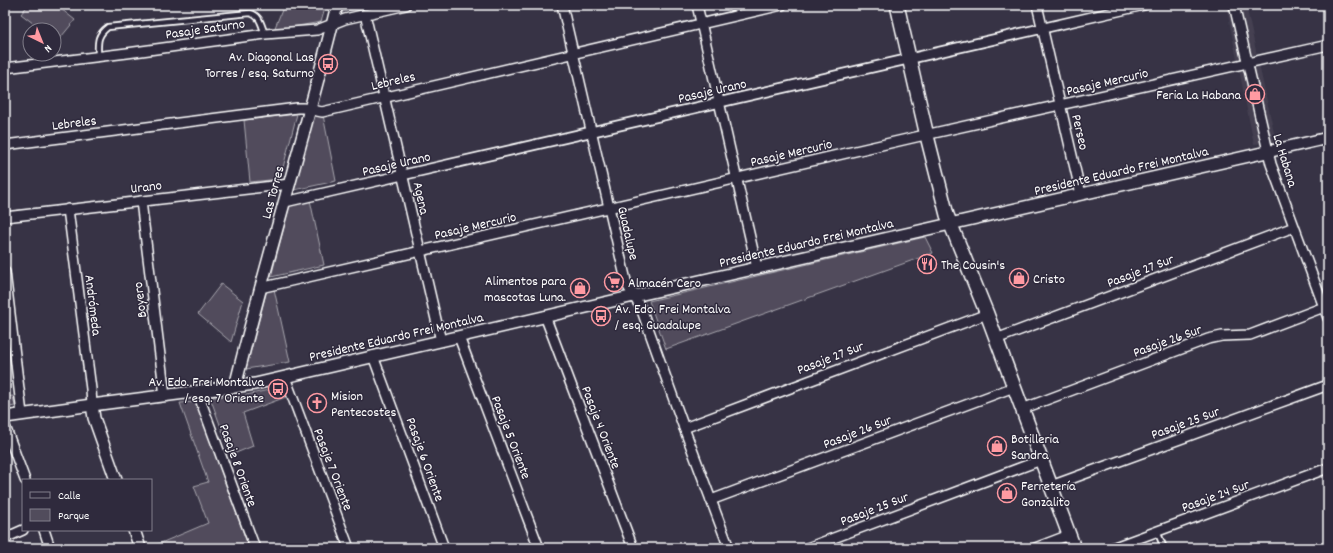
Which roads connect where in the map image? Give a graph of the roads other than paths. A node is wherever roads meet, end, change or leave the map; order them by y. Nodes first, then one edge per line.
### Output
1 (337, 5) edge
2 (406, 5) edge
3 (562, 5) edge
4 (697, 5) edge
5 (782, 5) edge
6 (897, 5) edge
7 (1037, 5) edge
8 (1144, 5) edge
9 (1234, 5) edge
10 (365, 14) junction
11 (332, 24) junction
12 (701, 24) junction
13 (1042, 28) junction
14 (264, 34) junction
15 (1328, 45) edge
16 (573, 53) junction
17 (98, 57) junction
18 (909, 59) junction
19 (1247, 63) junction
20 (5, 68) edge
21 (384, 96) junction
22 (719, 103) junction
23 (1060, 105) junction
24 (309, 110) junction
25 (591, 132) junction
26 (927, 136) junction
27 (1328, 138) edge
28 (5, 145) edge
29 (1267, 152) junction
30 (402, 175) junction
31 (736, 179) junction
32 (290, 184) junction
33 (1081, 194) junction
34 (141, 201) junction
35 (285, 202) junction
36 (609, 208) junction
37 (68, 209) junction
38 (5, 217) edge
39 (950, 224) junction
40 (1294, 227) junction
41 (420, 252) junction
42 (757, 268) junction
43 (5, 272) edge
44 (260, 288) junction
45 (634, 296) junction
46 (1324, 307) junction
47 (987, 314) junction
48 (545, 316) junction
49 (1328, 318) edge
50 (9, 335) edge
51 (459, 336) junction
52 (996, 339) junction
53 (440, 341) junction
54 (373, 356) junction
55 (285, 377) junction
56 (1328, 385) edge
57 (235, 387) junction
58 (1014, 387) junction
59 (197, 391) junction
60 (165, 396) junction
61 (92, 404) junction
62 (1022, 409) junction
63 (22, 414) junction
64 (5, 418) edge
65 (5, 426) edge
66 (684, 428) junction
67 (1041, 460) junction
68 (1328, 468) edge
69 (25, 479) edge
70 (116, 479) edge
71 (1051, 486) junction
72 (711, 500) junction
73 (22, 530) edge
74 (44, 531) edge
75 (134, 531) edge
76 (1158, 531) junction
77 (1069, 535) junction
78 (5, 538) edge
79 (50, 548) edge
80 (140, 548) edge
81 (255, 548) edge
82 (349, 548) edge
83 (444, 548) edge
84 (539, 548) edge
85 (633, 548) edge
86 (729, 548) edge
87 (807, 548) edge
88 (1035, 548) edge
89 (1074, 548) edge
90 (1112, 548) edge
91 (1164, 548) edge

1 - 11 street, Las Torres
2 - 10 street, Pasaje Saturno
3 - 16 street, Guadalupe
4 - 12 street
5 - 12 street, Lebreles
6 - 18 main road
7 - 13 street, Perseo
8 - 13 street, Pasaje Urano
9 - 19 street, La Habana
10 - 11 street, Pasaje Saturno
10 - 21 street, Agena
11 - 14 street, Pasaje Saturno
11 - 24 street, Las Torres
12 - 16 street, Lebreles
12 - 22 street
13 - 18 street, Pasaje Urano
13 - 23 street, Perseo
14 - 17 street, Pasaje Saturno
14 - 17 lane
15 - 19 street, Pasaje Mercurio
16 - 21 street, Lebreles
16 - 25 street, Guadalupe
17 - 20 street, Pasaje Saturno
18 - 22 street, Pasaje Urano
18 - 26 main road
19 - 23 street, Pasaje Mercurio
19 - 29 street, La Habana
21 - 24 street, Lebreles
21 - 30 street, Agena
22 - 25 street, Pasaje Urano
22 - 31 street
23 - 26 street, Pasaje Mercurio
23 - 33 street, Perseo
24 - 28 street, Lebreles
24 - 32 street, Las Torres
25 - 30 street, Pasaje Urano
25 - 36 street, Guadalupe
26 - 31 street, Pasaje Mercurio
26 - 39 main road
27 - 29 street, Presidente Eduardo Frei Montalva
29 - 33 street, Presidente Eduardo Frei Montalva
29 - 40 street, La Habana
30 - 35 street, Pasaje Urano
30 - 41 street, Agena
31 - 36 street, Pasaje Mercurio
31 - 42 street
32 - 34 street, Urano
32 - 35 street, Las Torres
33 - 39 street, Presidente Eduardo Frei Montalva
34 - 37 street, Urano
34 - 60 street, Boyero
35 - 44 street, Las Torres
36 - 41 street, Pasaje Mercurio
36 - 45 street, Guadalupe
37 - 38 street, Urano
37 - 61 street, Andrómeda
39 - 42 street, Presidente Eduardo Frei Montalva
39 - 47 main road
40 - 46 street, La Habana
40 - 52 street, Pasaje 27 Sur
41 - 44 street, Pasaje Mercurio
41 - 53 street, Agena
42 - 45 street, Presidente Eduardo Frei Montalva
43 - 50 street
44 - 57 street, Las Torres
45 - 48 street, Presidente Eduardo Frei Montalva
45 - 66 street, Guadalupe
46 - 49 street, La Habana
46 - 62 street, Pasaje 26 Sur
47 - 52 main road
47 - 66 street, Pasaje 27 Sur
48 - 51 street, Presidente Eduardo Frei Montalva
48 - 85 street, Pasaje 4 Oriente
50 - 63 street
51 - 53 street, Presidente Eduardo Frei Montalva
51 - 84 street, Pasaje 5 Oriente
52 - 58 main road
53 - 54 street, Presidente Eduardo Frei Montalva
54 - 55 street, Presidente Eduardo Frei Montalva
54 - 83 street, Pasaje 6 Oriente
55 - 57 street, Presidente Eduardo Frei Montalva
55 - 82 street, Pasaje 7 Oriente
56 - 71 street, Pasaje 25 Sur
57 - 59 street, Presidente Eduardo Frei Montalva
58 - 62 main road
58 - 72 street, Pasaje 26 Sur
59 - 60 street, Presidente Eduardo Frei Montalva
59 - 81 street, Pasaje 8 Oriente
60 - 61 street, Presidente Eduardo Frei Montalva
61 - 63 street, Presidente Eduardo Frei Montalva
61 - 70 street
62 - 67 main road
63 - 64 street, Presidente Eduardo Frei Montalva
65 - 69 street
66 - 72 street, Guadalupe
67 - 71 main road
67 - 87 street, Pasaje 25 Sur
68 - 76 street, Pasaje 24 Sur
71 - 77 main road
72 - 86 street, Guadalupe
73 - 78 street
74 - 79 street
75 - 80 street
76 - 90 street, Pasaje 24 Sur
76 - 91 lane
77 - 88 street
77 - 89 main road

